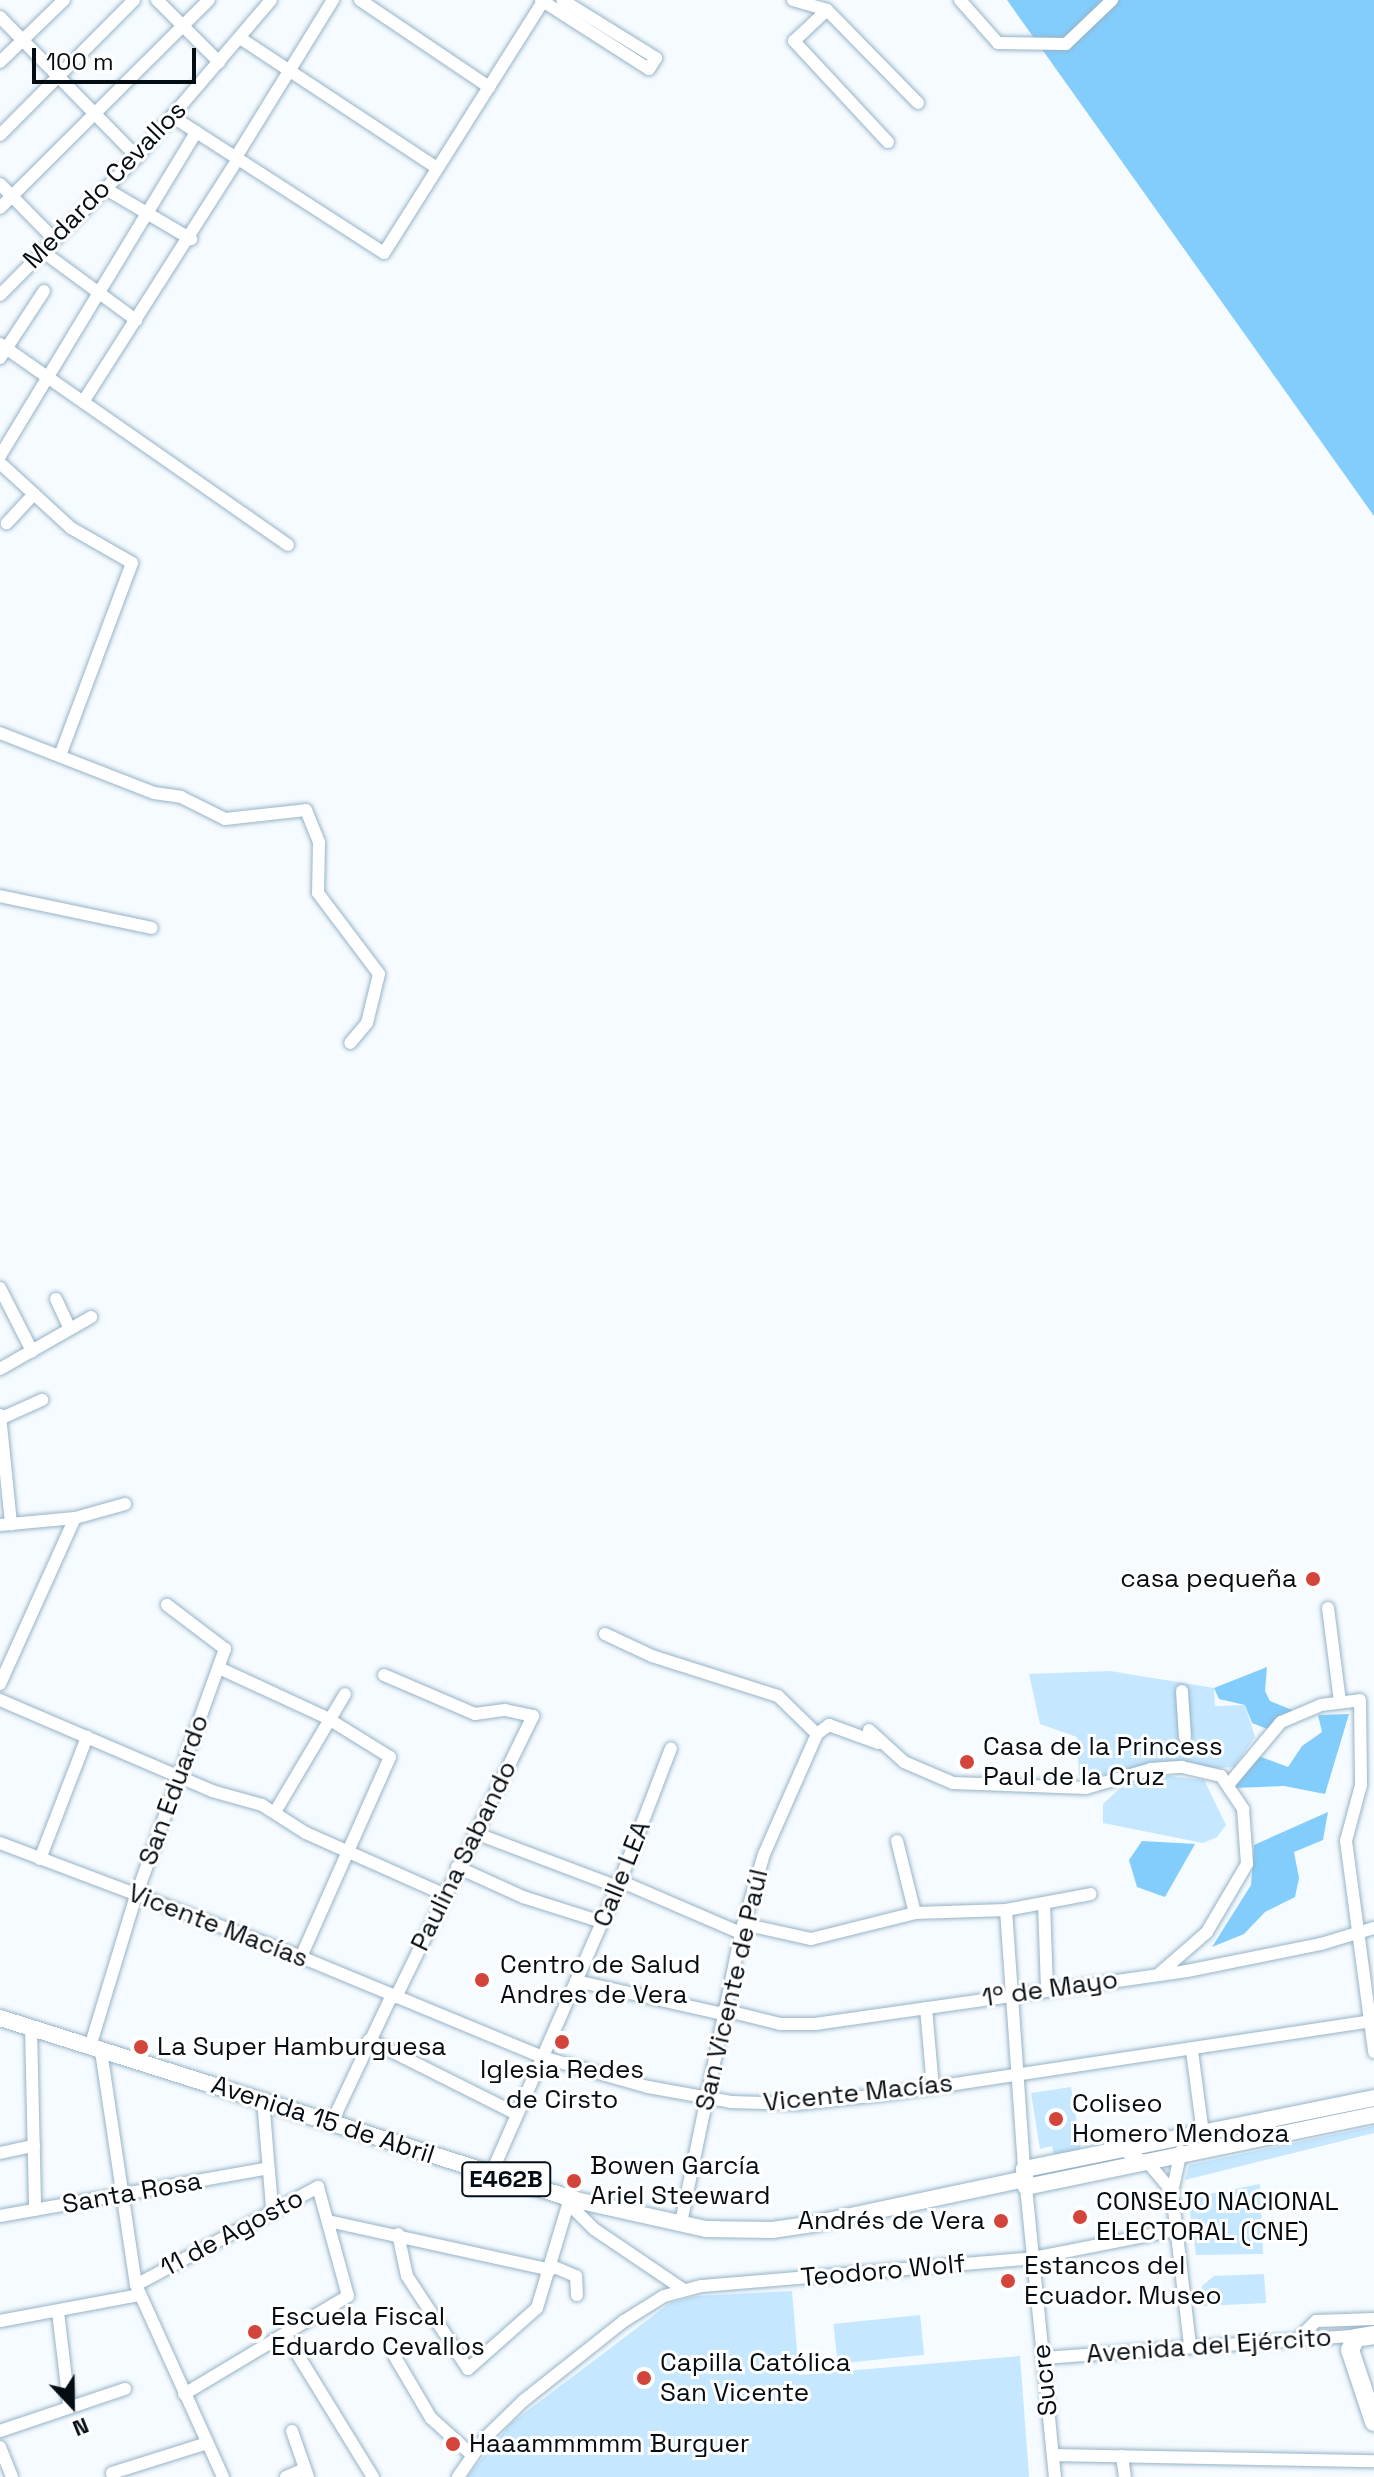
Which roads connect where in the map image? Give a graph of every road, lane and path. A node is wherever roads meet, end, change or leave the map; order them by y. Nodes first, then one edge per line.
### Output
1 (64, 0) edge
2 (134, 0) edge
3 (157, 0) edge
4 (209, 0) edge
5 (271, 0) edge
6 (333, 0) edge
7 (360, 0) edge
8 (543, 0) edge
9 (562, 0) edge
10 (793, 0) edge
11 (960, 0) edge
12 (1112, 0) edge
13 (827, 10) junction
14 (0, 17) edge
15 (183, 26) junction
16 (240, 38) junction
17 (23, 40) junction
18 (0, 62) edge
19 (219, 62) junction
20 (288, 73) junction
21 (58, 76) junction
22 (489, 87) junction
23 (918, 103) dead end
24 (95, 114) junction
25 (173, 117) junction
26 (196, 132) junction
27 (0, 135) edge
28 (888, 142) dead end
29 (137, 157) junction
30 (237, 158) junction
31 (437, 168) junction
32 (0, 184) edge
33 (106, 189) junction
34 (12, 196) junction
35 (0, 208) edge
36 (147, 215) junction
37 (54, 239) junction
38 (191, 239) junction
39 (42, 251) junction
40 (44, 291) dead end
41 (97, 292) junction
42 (0, 295) edge
43 (136, 320) junction
44 (2, 350) edge
45 (45, 376) junction
46 (83, 402) junction
47 (0, 456) edge
48 (0, 463) edge
49 (34, 494) junction
50 (7, 523) dead end
51 (288, 545) dead end
52 (0, 733) edge
53 (60, 756) junction
54 (0, 896) edge
55 (152, 928) dead end
56 (350, 1043) dead end
57 (0, 1288) edge
58 (56, 1299) dead end
59 (91, 1317) dead end
60 (70, 1329) junction
61 (32, 1351) junction
62 (0, 1369) edge
63 (42, 1400) dead end
64 (2, 1416) edge
65 (125, 1504) dead end
66 (75, 1518) junction
67 (6, 1525) edge
68 (167, 1605) dead end
69 (1328, 1608) dead end
70 (605, 1634) dead end
71 (219, 1668) junction
72 (384, 1675) dead end
73 (0, 1684) edge
74 (1182, 1691) dead end
75 (345, 1694) dead end
76 (0, 1700) edge
77 (1340, 1702) junction
78 (327, 1718) junction
79 (869, 1730) dead end
80 (816, 1732) junction
81 (87, 1737) junction
82 (1185, 1737) dead end
83 (882, 1745) junction
84 (671, 1748) dead end
85 (178, 1777) junction
86 (1229, 1784) junction
87 (275, 1812) junction
88 (475, 1833) junction
89 (897, 1841) dead end
90 (0, 1843) edge
91 (347, 1853) junction
92 (40, 1859) junction
93 (457, 1867) junction
94 (619, 1884) junction
95 (443, 1894) junction
96 (1091, 1894) dead end
97 (136, 1896) junction
98 (1044, 1903) junction
99 (1006, 1910) junction
100 (915, 1913) junction
101 (602, 1922) junction
102 (742, 1928) junction
103 (1374, 1928) edge
104 (1357, 1930) junction
105 (301, 1957) junction
106 (1158, 1974) junction
107 (576, 1981) junction
108 (1047, 1987) junction
109 (1010, 1994) junction
110 (394, 1996) junction
111 (926, 2008) junction
112 (723, 2012) junction
113 (0, 2018) edge
114 (1371, 2021) edge
115 (31, 2027) junction
116 (369, 2040) junction
117 (95, 2049) junction
118 (1192, 2051) junction
119 (1374, 2052) edge
120 (542, 2057) junction
121 (1014, 2076) junction
122 (933, 2088) junction
123 (1374, 2098) edge
124 (707, 2099) junction
125 (263, 2100) junction
126 (517, 2114) junction
127 (1374, 2115) edge
128 (332, 2122) junction
129 (1203, 2133) junction
130 (34, 2146) junction
131 (1118, 2149) junction
132 (0, 2153) edge
133 (1179, 2154) junction
134 (1145, 2161) junction
135 (265, 2169) junction
136 (491, 2174) junction
137 (1025, 2178) junction
138 (1172, 2192) junction
139 (121, 2195) junction
140 (569, 2201) junction
141 (272, 2208) junction
142 (35, 2210) junction
143 (0, 2216) edge
144 (328, 2221) junction
145 (681, 2224) junction
146 (1176, 2230) junction
147 (398, 2234) junction
148 (1033, 2258) junction
149 (551, 2268) junction
150 (138, 2290) junction
151 (684, 2290) junction
152 (577, 2295) dead end
153 (58, 2312) junction
154 (1374, 2319) edge
155 (0, 2321) edge
156 (285, 2334) junction
157 (1368, 2335) edge
158 (1297, 2340) junction
159 (1190, 2346) junction
160 (395, 2357) dead end
161 (1043, 2358) junction
162 (125, 2389) dead end
163 (184, 2394) junction
164 (69, 2404) junction
165 (1374, 2422) edge
166 (0, 2431) edge
167 (292, 2431) dead end
168 (207, 2443) junction
169 (0, 2447) edge
170 (472, 2455) junction
171 (1053, 2455) junction
172 (1122, 2456) junction
173 (1374, 2461) edge
174 (306, 2473) edge
175 (113, 2475) edge
176 (12, 2477) edge
177 (223, 2477) edge
178 (286, 2477) edge
179 (373, 2477) edge
180 (458, 2477) edge
181 (1055, 2477) edge
182 (1125, 2477) edge

1 - 17 street
2 - 21 street
3 - 15 street
4 - 15 street
5 - 16 street, Medardo Cevallos
6 - 20 street
7 - 22 street
8 - 9 street
8 - 22 street
10 - 13 street
11 - 12 street
13 - 23 street
13 - 28 street
14 - 17 street
15 - 19 street
15 - 24 street
16 - 19 street, Medardo Cevallos
16 - 20 street
17 - 18 street
17 - 21 street
19 - 25 street, Medardo Cevallos
20 - 30 street
20 - 31 street
21 - 24 street
21 - 27 street
22 - 31 street
24 - 29 street
24 - 34 street
25 - 26 street
25 - 29 street, Medardo Cevallos
26 - 30 street
26 - 36 street
29 - 33 street, Medardo Cevallos
30 - 31 street
30 - 38 street
32 - 34 street
33 - 36 street
33 - 37 street, Medardo Cevallos
34 - 35 street
34 - 37 street
36 - 38 street
36 - 41 street
37 - 39 street, Medardo Cevallos
38 - 43 street
39 - 41 street
39 - 42 street, Medardo Cevallos
40 - 44 street
41 - 43 street
41 - 45 street
43 - 46 street
44 - 45 street
45 - 46 street
45 - 47 street
46 - 51 street
48 - 49 street
49 - 50 street
49 - 53 street
52 - 53 street
53 - 56 street
54 - 55 street
57 - 61 street
58 - 60 street
59 - 60 street
60 - 61 street
61 - 62 street
63 - 64 street
64 - 67 street
65 - 66 street
66 - 67 street
66 - 73 street
68 - 71 street
69 - 77 street
70 - 80 street
71 - 78 street
71 - 85 street, San Eduardo
72 - 88 street, Paulina Sabando
74 - 82 street
75 - 78 street
76 - 81 street
77 - 86 street
77 - 104 street
78 - 87 street
78 - 91 street
79 - 83 street
80 - 83 street
80 - 102 street, San Vicente de Paúl
81 - 85 street
81 - 92 street
83 - 86 street
84 - 94 street, Calle LEA
85 - 87 street
85 - 97 street, San Eduardo
86 - 106 street
87 - 91 street
88 - 93 street, Paulina Sabando
88 - 94 street
89 - 100 street
90 - 92 street, Vicente Macías
91 - 95 street
91 - 105 street
92 - 97 street, Vicente Macías
93 - 95 street, Paulina Sabando
93 - 101 street
94 - 101 street, Calle LEA
94 - 102 street
95 - 110 street, Paulina Sabando
96 - 98 street
97 - 105 street, Vicente Macías
97 - 117 street, San Eduardo
98 - 99 street
98 - 108 street
99 - 100 street
99 - 109 street, Sucre
100 - 102 street
101 - 107 street, Calle LEA
102 - 112 street, San Vicente de Paúl
103 - 104 street, 1º de Mayo
104 - 106 street, 1º de Mayo
104 - 114 street
105 - 110 street, Vicente Macías
106 - 108 street, 1º de Mayo
107 - 112 street, 1º de Mayo
107 - 120 street, Calle LEA
108 - 109 street, 1º de Mayo
109 - 111 street, 1º de Mayo
109 - 121 street, Sucre
110 - 116 street, Paulina Sabando
110 - 120 street, Vicente Macías
111 - 112 street, 1º de Mayo
111 - 122 street
112 - 124 street, San Vicente de Paúl
113 - 115 main road, Avenida 15 de Abril / E462B
114 - 118 street, Vicente Macías
114 - 119 street
115 - 117 main road, Avenida 15 de Abril / E462B
115 - 130 street
116 - 126 street
116 - 128 street, Paulina Sabando
117 - 125 main road, Avenida 15 de Abril / E462B
117 - 139 street, San Eduardo
118 - 121 street, Vicente Macías
118 - 129 street
120 - 124 street, Vicente Macías
120 - 126 street, Calle LEA
121 - 122 street, Vicente Macías
121 - 137 street, Sucre
122 - 124 street, Vicente Macías
123 - 129 main road, Avenida 15 de Abril / E462B
124 - 145 street, San Vicente de Paúl
125 - 128 main road, Avenida 15 de Abril / E462B
125 - 135 street
126 - 136 street, Calle LEA
127 - 133 main road, Avenida 15 de Abril / E462B
128 - 136 main road, Avenida 15 de Abril / E462B
129 - 131 main road, Avenida 15 de Abril / E462B
129 - 133 street
130 - 132 street
130 - 142 street
131 - 134 street
131 - 137 main road, Avenida 15 de Abril / E462B
133 - 134 main road, Avenida 15 de Abril / E462B
133 - 138 street
134 - 137 main road, Avenida 15 de Abril / E462B
134 - 138 street
135 - 139 street, Santa Rosa
135 - 141 street
136 - 140 main road, Avenida 15 de Abril / E462B
137 - 145 main road, Avenida 15 de Abril / E462B
137 - 148 street, Sucre
138 - 146 street
139 - 142 street, Santa Rosa
139 - 150 street, San Eduardo
140 - 145 main road, Avenida 15 de Abril / E462B
140 - 149 street
140 - 151 street
141 - 144 street, 11 de Agosto
141 - 150 street, 11 de Agosto
142 - 143 street, Santa Rosa
144 - 147 street, 11 de Agosto
144 - 156 street
146 - 148 street, Teodoro Wolf
146 - 159 street
147 - 149 street, 11 de Agosto
147 - 149 street
148 - 151 street, Teodoro Wolf
148 - 161 street, Sucre
149 - 152 street
150 - 153 street, 11 de Agosto
150 - 163 street, San Eduardo
151 - 170 street, Teodoro Wolf
153 - 155 street, 11 de Agosto
153 - 164 street
154 - 158 street
156 - 163 street
156 - 179 street
157 - 158 street, Avenida del Ejército
157 - 165 highway
158 - 159 street, Avenida del Ejército
159 - 161 street, Avenida del Ejército
160 - 170 street
161 - 171 street, Sucre
162 - 164 street
163 - 168 street, San Eduardo
164 - 166 street
167 - 174 street
168 - 175 street
168 - 177 street, San Eduardo
169 - 176 street
170 - 180 street, Teodoro Wolf
171 - 172 street
171 - 181 street, Sucre
172 - 173 street
172 - 182 street
174 - 178 street

